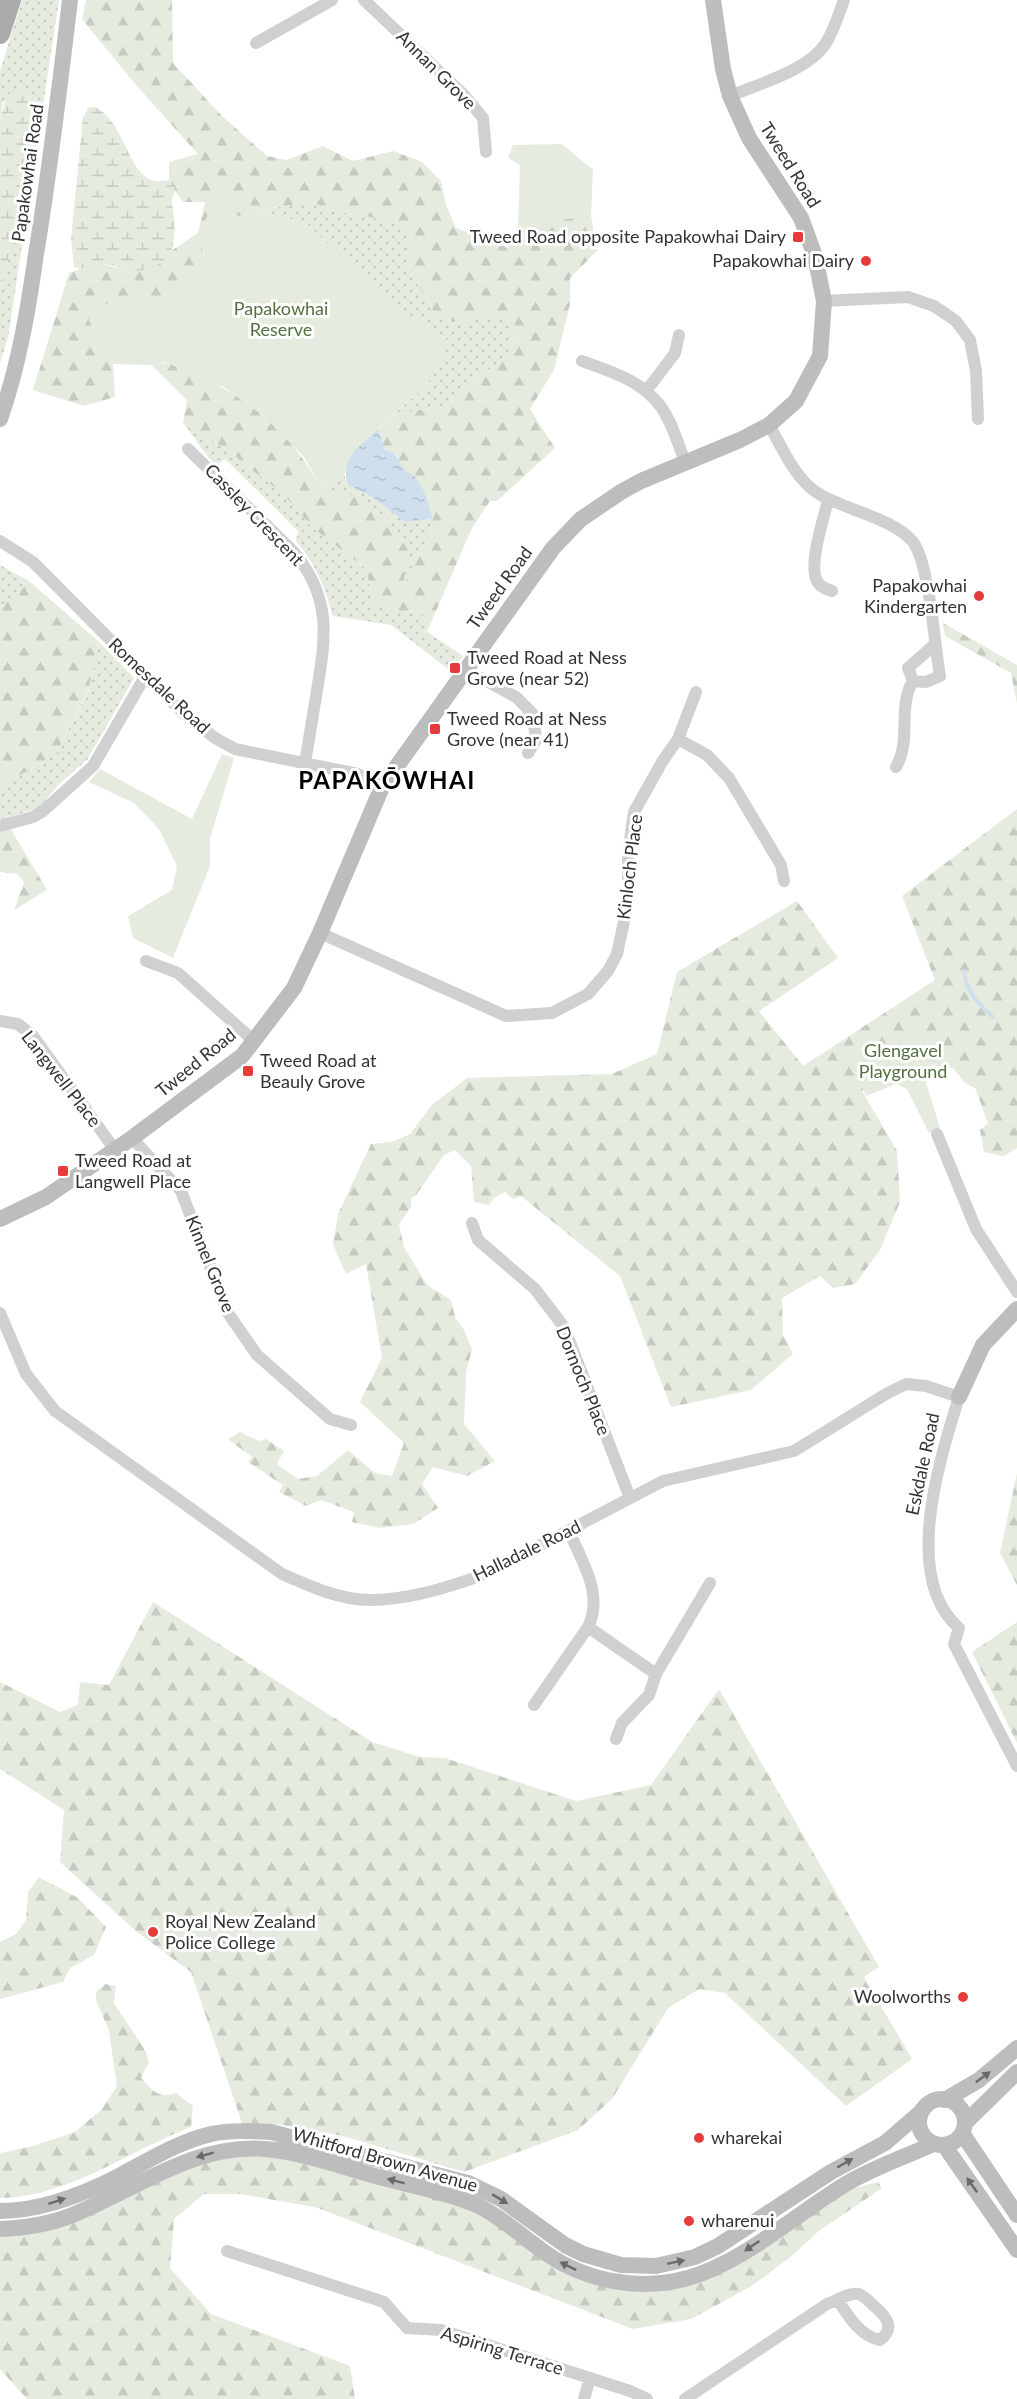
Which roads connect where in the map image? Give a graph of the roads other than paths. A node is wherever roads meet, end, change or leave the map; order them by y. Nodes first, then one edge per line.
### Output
1 (11, 0) edge
2 (70, 0) edge
3 (332, 0) edge
4 (364, 0) edge
5 (713, 0) edge
6 (844, 0) edge
7 (0, 33) edge
8 (256, 43) dead end
9 (730, 96) junction
10 (486, 152) dead end
11 (824, 301) junction
12 (679, 335) dead end
13 (582, 361) dead end
14 (647, 390) junction
15 (0, 419) edge
16 (978, 419) dead end
17 (769, 425) junction
18 (188, 449) dead end
19 (685, 462) junction
20 (828, 500) junction
21 (0, 541) edge
22 (832, 591) dead end
23 (934, 645) junction
24 (466, 670) junction
25 (146, 675) junction
26 (913, 681) junction
27 (696, 692) dead end
28 (678, 739) junction
29 (528, 753) dead end
30 (305, 762) junction
31 (896, 767) dead end
32 (382, 787) junction
33 (0, 826) edge
34 (784, 881) dead end
35 (320, 933) junction
36 (146, 961) dead end
37 (0, 1022) edge
38 (255, 1041) junction
39 (937, 1134) dead end
40 (132, 1138) junction
41 (115, 1150) junction
42 (0, 1219) edge
43 (472, 1223) dead end
44 (1017, 1292) edge
45 (1017, 1309) edge
46 (0, 1313) edge
47 (958, 1396) junction
48 (351, 1425) dead end
49 (630, 1498) junction
50 (569, 1531) junction
51 (710, 1583) dead end
52 (588, 1628) junction
53 (656, 1674) junction
54 (534, 1705) dead end
55 (616, 1739) dead end
56 (1017, 1766) edge
57 (1017, 2048) edge
58 (1017, 2072) edge
59 (945, 2100) junction
60 (922, 2111) junction
61 (964, 2128) junction
62 (939, 2144) junction
63 (1004, 2196) junction
64 (987, 2206) junction
65 (0, 2211) edge
66 (1017, 2215) edge
67 (0, 2229) edge
68 (1017, 2250) edge
69 (228, 2252) dead end
70 (838, 2300) dead end
71 (590, 2378) junction
72 (584, 2399) edge
73 (647, 2399) edge
74 (685, 2399) edge

1 - 7 main road
2 - 15 street, Papakowhai Road
3 - 8 street
4 - 10 street, Annan Grove
5 - 9 street
6 - 9 street
9 - 11 street, Tweed Road
11 - 16 street
11 - 17 street, Tweed Road
12 - 14 street
13 - 14 street
14 - 19 street
17 - 19 street, Tweed Road
17 - 20 street
18 - 30 street, Cassley Crescent
19 - 24 street, Tweed Road
20 - 22 street
20 - 23 street
21 - 25 street, Romesdale Road
23 - 26 street
23 - 26 street
24 - 29 street
24 - 32 street, Tweed Road
25 - 30 street, Romesdale Road
25 - 33 street
26 - 31 street
27 - 28 street, Kinloch Place
28 - 34 street
28 - 35 street, Kinloch Place
30 - 32 street, Romesdale Road
32 - 35 street, Tweed Road
35 - 38 street, Tweed Road
36 - 38 street
37 - 41 street, Langwell Place
38 - 40 street, Tweed Road
39 - 44 street
40 - 41 street, Tweed Road
40 - 48 street, Kinnel Grove
41 - 42 street, Tweed Road
43 - 49 street, Dornoch Place
45 - 47 street, Eskdale Road
46 - 50 street, Halladale Road
47 - 49 street, Halladale Road
47 - 56 street, Eskdale Road
49 - 50 street, Halladale Road
50 - 52 street
51 - 53 street
52 - 53 street
52 - 54 street
53 - 55 street
59 -> 57 street
58 - 61 street
59 - 60 street
59 - 61 street
60 - 62 street
65 -> 60 street, Whitford Brown Avenue
61 - 62 street
61 - 63 street
64 -> 62 street
62 -> 67 street, Whitford Brown Avenue
63 - 64 street
63 - 66 street
64 - 68 street
69 - 71 street, Aspiring Terrace
70 - 74 street
71 - 72 street
71 - 73 street, Aspiring Terrace

